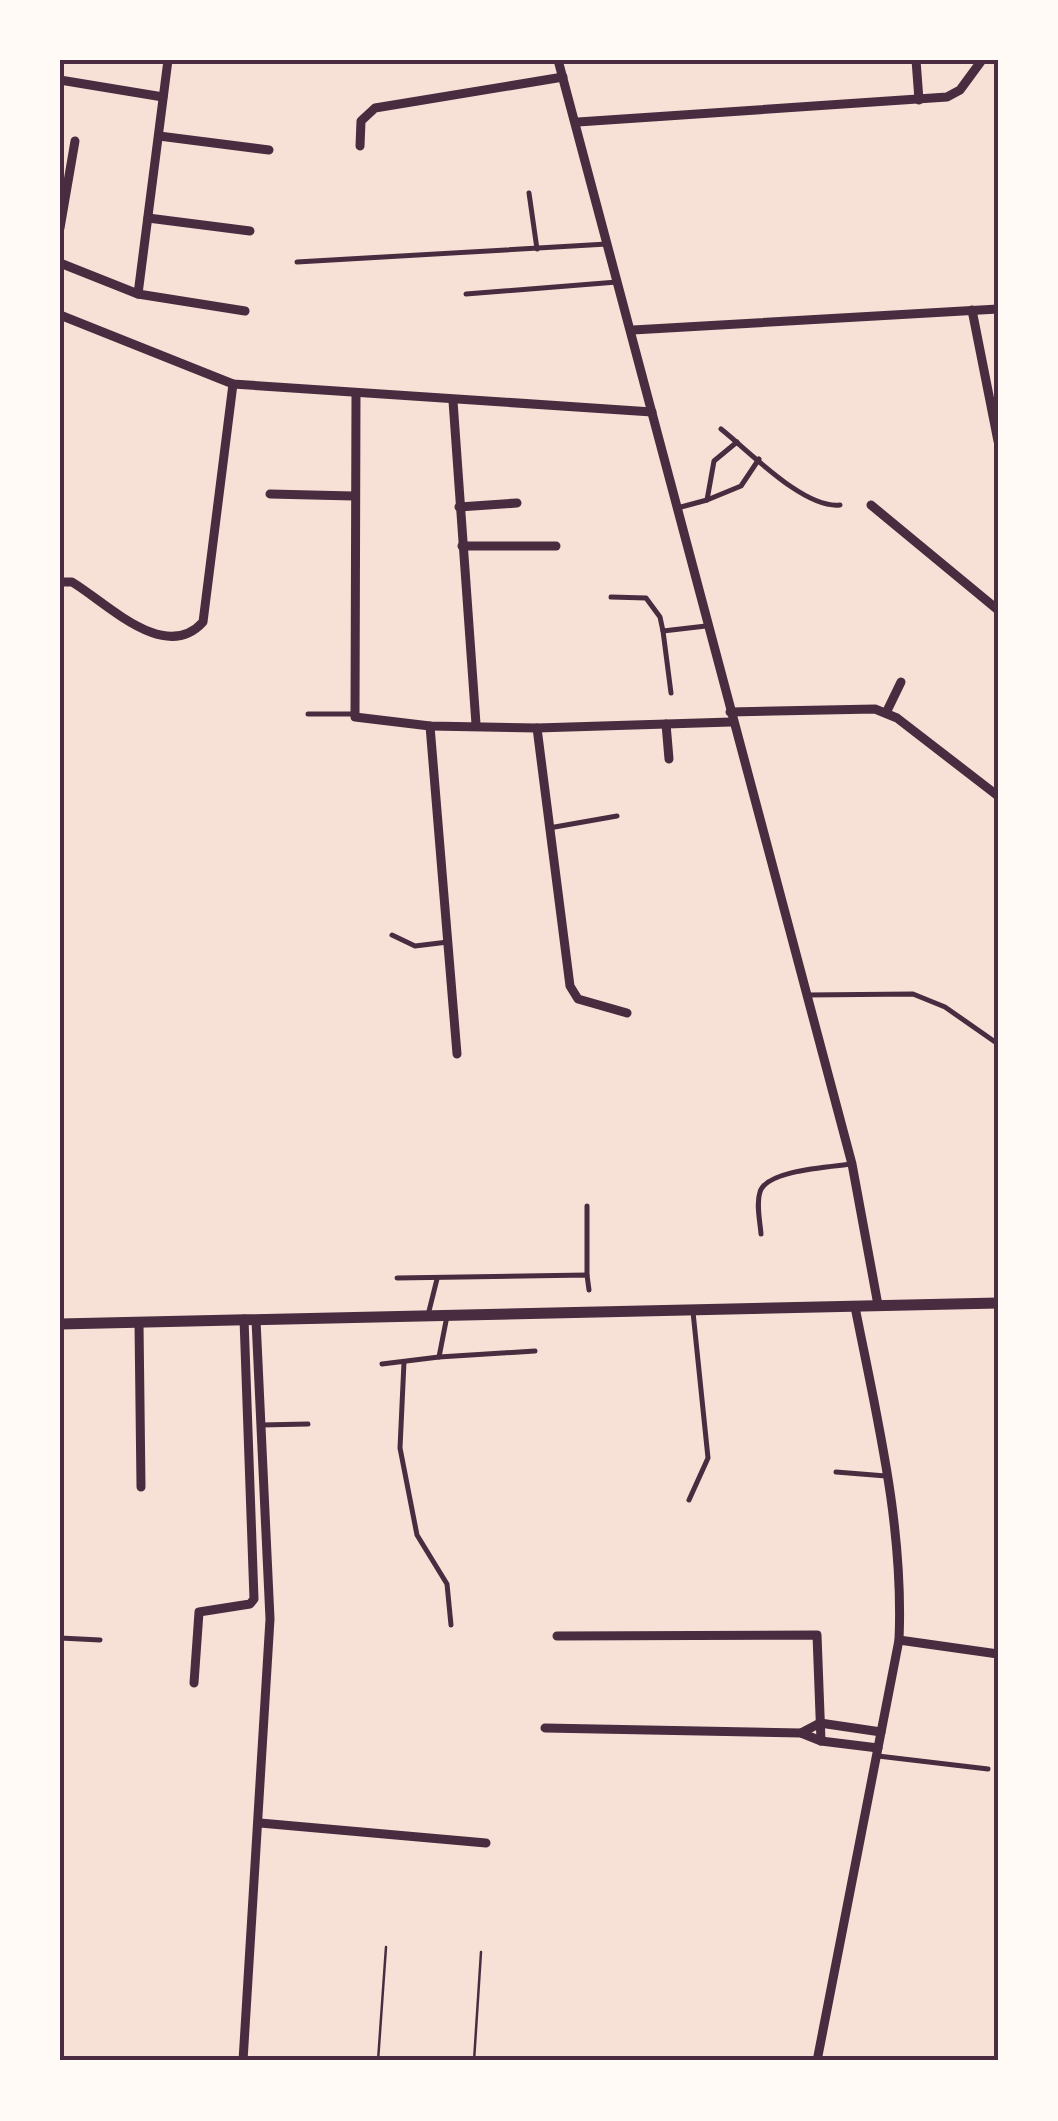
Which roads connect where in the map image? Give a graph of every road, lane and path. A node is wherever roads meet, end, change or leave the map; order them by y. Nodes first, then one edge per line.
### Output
1 (168, 60) edge
2 (558, 60) edge
3 (916, 60) edge
4 (982, 60) edge
5 (563, 77) junction
6 (60, 80) edge
7 (164, 98) junction
8 (920, 100) junction
9 (578, 122) junction
10 (158, 136) junction
11 (75, 141) dead end
12 (360, 146) dead end
13 (269, 150) dead end
14 (529, 193) dead end
15 (148, 218) junction
16 (60, 228) edge
17 (250, 232) dead end
18 (606, 244) junction
19 (536, 249) junction
20 (297, 262) dead end
21 (60, 263) edge
22 (618, 282) junction
23 (138, 294) junction
24 (466, 294) dead end
25 (998, 309) edge
26 (972, 310) junction
27 (245, 312) dead end
28 (60, 315) edge
29 (633, 330) junction
30 (233, 384) junction
31 (356, 394) junction
32 (453, 401) junction
33 (652, 412) junction
34 (722, 429) dead end
35 (737, 442) junction
36 (998, 442) edge
37 (759, 459) junction
38 (270, 494) dead end
39 (353, 496) junction
40 (707, 500) junction
41 (517, 503) dead end
42 (840, 505) dead end
43 (871, 505) dead end
44 (459, 507) junction
45 (680, 507) junction
46 (462, 546) junction
47 (556, 546) dead end
48 (60, 582) edge
49 (612, 597) dead end
50 (998, 610) edge
51 (708, 626) junction
52 (663, 632) junction
53 (901, 682) dead end
54 (671, 693) dead end
55 (308, 714) dead end
56 (353, 714) junction
57 (886, 714) junction
58 (731, 717) junction
59 (476, 724) junction
60 (666, 724) junction
61 (430, 726) junction
62 (537, 728) junction
63 (669, 759) dead end
64 (998, 796) edge
65 (616, 816) dead end
66 (550, 828) junction
67 (392, 935) dead end
68 (448, 942) junction
69 (808, 996) junction
70 (627, 1014) dead end
71 (998, 1044) edge
72 (457, 1054) dead end
73 (852, 1164) junction
74 (587, 1206) dead end
75 (761, 1234) dead end
76 (587, 1275) junction
77 (397, 1278) dead end
78 (436, 1279) junction
79 (589, 1290) dead end
80 (998, 1302) edge
81 (878, 1304) junction
82 (855, 1307) junction
83 (693, 1309) junction
84 (447, 1316) junction
85 (427, 1317) junction
86 (250, 1320) junction
87 (60, 1324) edge
88 (140, 1324) junction
89 (535, 1351) dead end
90 (439, 1357) junction
91 (404, 1362) junction
92 (382, 1364) dead end
93 (308, 1424) dead end
94 (258, 1426) junction
95 (836, 1472) dead end
96 (888, 1476) junction
97 (141, 1487) dead end
98 (689, 1500) dead end
99 (451, 1626) dead end
100 (557, 1636) dead end
101 (60, 1638) edge
102 (100, 1640) dead end
103 (899, 1640) junction
104 (998, 1654) edge
105 (194, 1684) dead end
106 (820, 1723) junction
107 (545, 1728) dead end
108 (881, 1732) junction
109 (801, 1734) junction
110 (821, 1742) junction
111 (878, 1752) junction
112 (988, 1769) dead end
113 (260, 1823) junction
114 (486, 1843) dead end
115 (386, 1947) dead end
116 (481, 1952) dead end
117 (243, 2061) edge
118 (378, 2061) edge
119 (474, 2061) edge
120 (817, 2061) edge

1 - 7 street
2 - 5 street
3 - 8 street
4 - 8 street
5 - 9 street
5 - 12 street
6 - 7 street
7 - 10 street
8 - 9 street
9 - 18 street
10 - 13 street
10 - 15 street
11 - 16 street
14 - 19 lane
15 - 17 street
15 - 23 street
18 - 19 lane
18 - 22 street
19 - 20 lane
21 - 23 street
22 - 24 lane
22 - 29 street
23 - 27 street
25 - 26 street
26 - 29 street
26 - 36 street
28 - 30 street
29 - 33 street
30 - 31 street
30 - 48 street
31 - 32 street
31 - 39 street
32 - 33 street
32 - 44 street
33 - 45 street
34 - 35 lane
35 - 37 lane
35 - 40 lane
37 - 40 lane
37 - 42 lane
38 - 39 street
39 - 56 street
40 - 45 lane
41 - 44 street
43 - 50 street
44 - 46 street
45 - 51 street
46 - 47 street
46 - 59 street
49 - 52 lane
51 - 52 lane
51 - 58 street
52 - 54 lane
53 - 57 street
55 - 56 lane
56 - 61 street
57 - 58 street
57 - 64 street
58 - 60 street
58 - 69 street
59 - 61 street
59 - 62 street
60 - 62 street
60 - 63 street
61 - 68 street
62 - 66 street
65 - 66 lane
66 - 70 street
67 - 68 lane
68 - 72 street
69 - 71 lane
69 - 73 street
73 - 75 lane
73 - 81 street
74 - 76 lane
76 - 78 lane
76 - 79 lane
77 - 78 lane
78 - 85 lane
80 - 81 street
81 - 82 street
82 - 83 street
82 - 96 street
83 - 84 street
83 - 98 lane
84 - 85 street
84 - 90 lane
85 - 86 street
86 - 88 street
86 - 94 street
86 - 105 street
87 - 88 street
88 - 97 street
89 - 90 lane
90 - 91 lane
91 - 92 lane
91 - 99 lane
93 - 94 lane
94 - 113 street
95 - 96 lane
96 - 103 street
100 - 106 street
101 - 102 lane
103 - 104 street
103 - 108 street
106 - 108 street
106 - 109 street
106 - 110 street
107 - 109 street
108 - 111 street
109 - 110 street
110 - 111 street
111 - 112 lane
111 - 120 street
113 - 114 street
113 - 117 street
115 - 118 path
116 - 119 path

